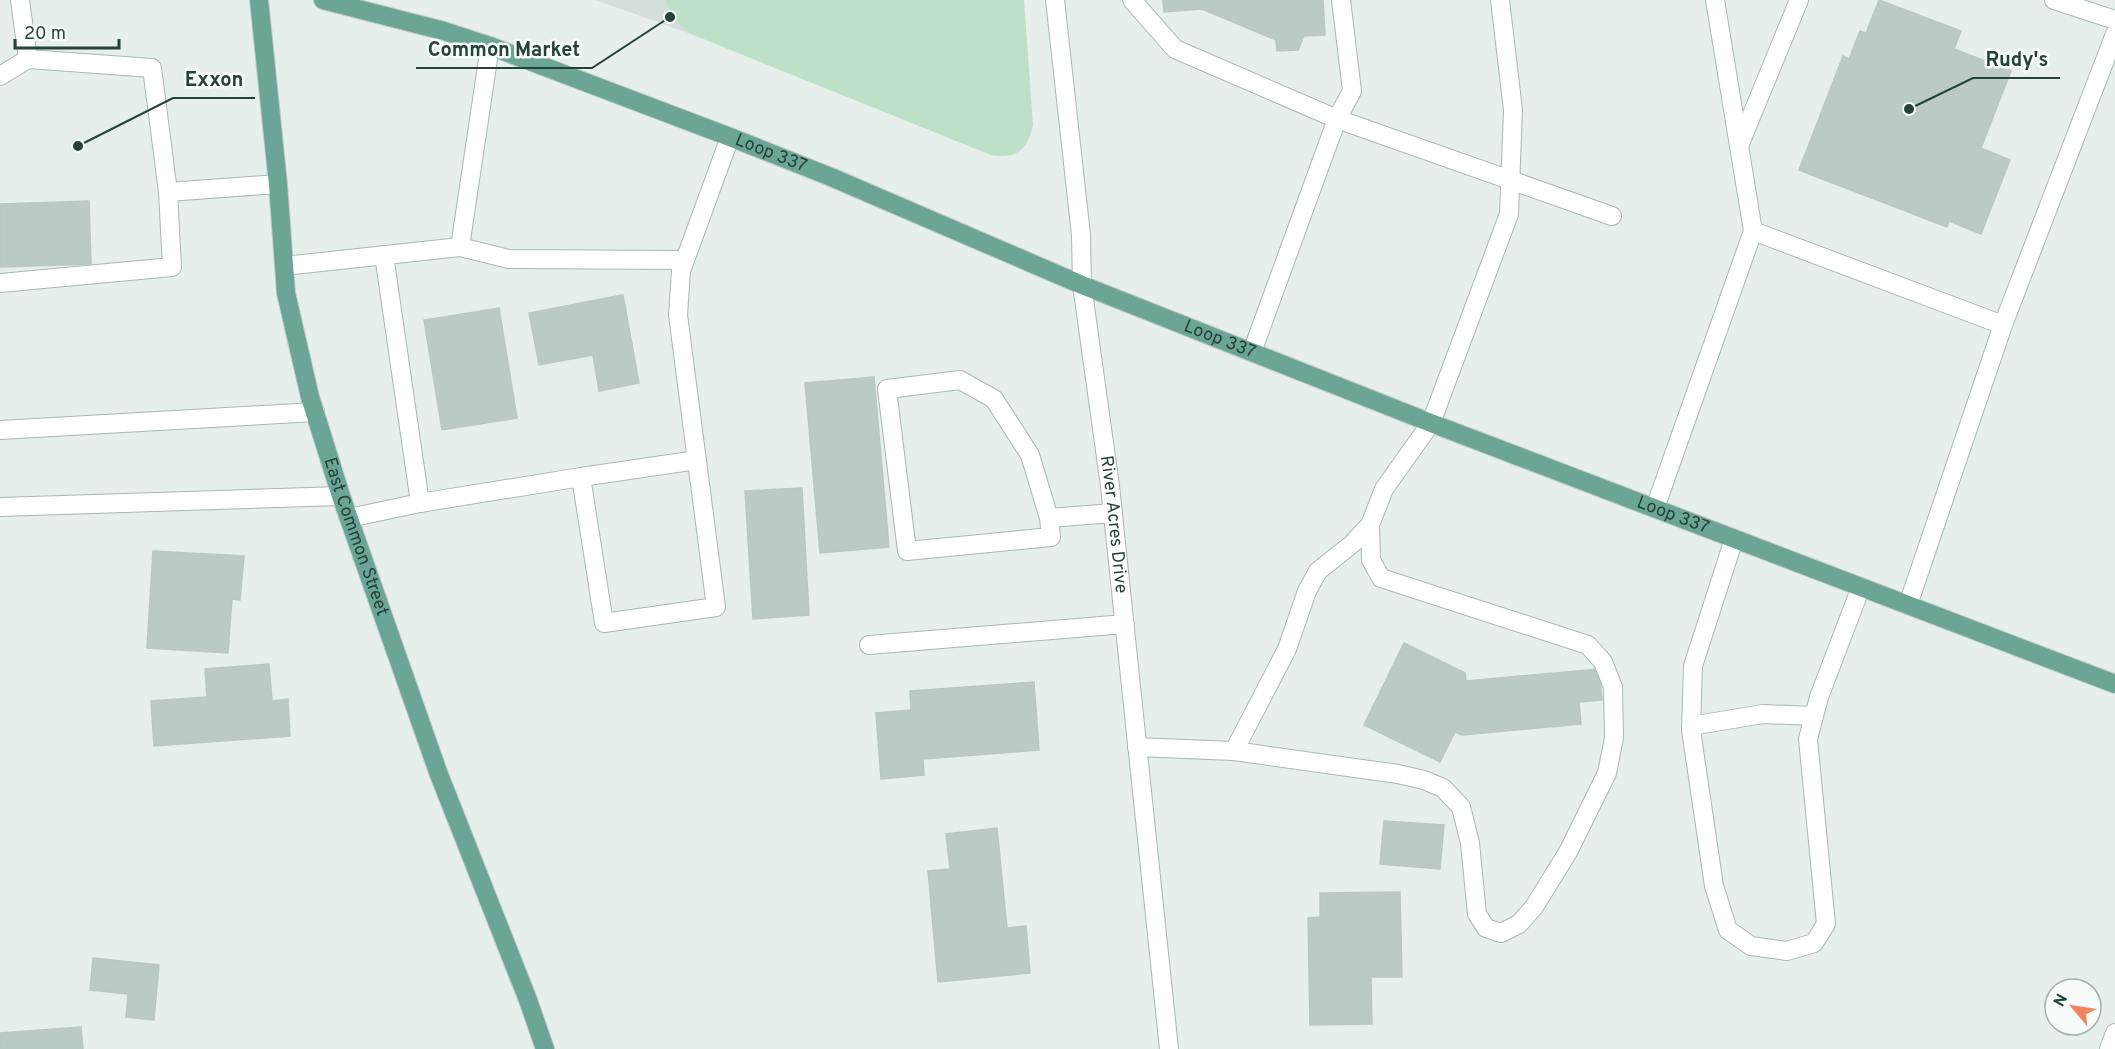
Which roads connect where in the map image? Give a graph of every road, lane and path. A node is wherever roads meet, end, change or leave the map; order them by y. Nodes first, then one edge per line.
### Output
1 (20, 0) edge
2 (259, 0) edge
3 (323, 0) edge
4 (1055, 0) edge
5 (1132, 0) edge
6 (1341, 0) edge
7 (1500, 0) edge
8 (1715, 0) edge
9 (1799, 0) edge
10 (2054, 0) edge
11 (2115, 20) edge
12 (2115, 34) edge
13 (490, 46) junction
14 (28, 59) junction
15 (0, 76) edge
16 (1337, 119) junction
17 (729, 137) junction
18 (1739, 147) junction
19 (1512, 182) junction
20 (278, 184) junction
21 (168, 192) junction
22 (1612, 216) dead end
23 (1753, 231) junction
24 (460, 247) junction
25 (384, 255) junction
26 (685, 260) junction
27 (284, 266) junction
28 (0, 283) edge
29 (1083, 285) junction
30 (2003, 325) junction
31 (1252, 352) junction
32 (315, 412) junction
33 (1431, 423) junction
34 (0, 430) edge
35 (697, 460) junction
36 (581, 477) junction
37 (341, 496) junction
38 (420, 503) junction
39 (0, 507) edge
40 (1655, 508) junction
41 (1113, 513) junction
42 (1049, 518) junction
43 (349, 519) junction
44 (1370, 525) junction
45 (1734, 539) junction
46 (1861, 587) junction
47 (1908, 605) junction
48 (1125, 624) junction
49 (869, 645) dead end
50 (2115, 684) edge
51 (1814, 716) junction
52 (1691, 726) junction
53 (1137, 747) junction
54 (1233, 752) junction
55 (2115, 1033) edge
56 (545, 1049) edge
57 (1169, 1049) edge
58 (2109, 1049) edge

1 - 14 street
2 - 20 main road, East Common Street
3 - 13 main road, Loop 337
4 - 29 street, River Acres Drive
5 - 16 street
6 - 16 street
7 - 19 street
8 - 18 street
9 - 18 street
10 - 11 street
12 - 30 street
13 - 17 main road, Loop 337
13 - 24 street
14 - 15 street
14 - 21 street
16 - 19 street
16 - 31 street
17 - 26 street
17 - 29 main road, Loop 337
18 - 23 street
19 - 22 street
19 - 33 street
20 - 21 street
20 - 27 main road, East Common Street
21 - 28 street
23 - 30 street
23 - 40 street
24 - 25 street
24 - 26 street
25 - 27 street
25 - 38 street
26 - 35 street
27 - 32 main road, East Common Street
29 - 31 main road, Loop 337
29 - 41 street, River Acres Drive
30 - 47 street
31 - 33 main road, Loop 337
32 - 34 street
32 - 37 main road, East Common Street
33 - 40 main road, Loop 337
33 - 44 street
35 - 36 street
35 - 36 street
36 - 38 street
37 - 39 street
37 - 43 main road, East Common Street
38 - 43 street
40 - 45 main road, Loop 337
41 - 42 street
41 - 48 street, River Acres Drive
42 - 42 street
43 - 56 main road, East Common Street
44 - 54 street
44 - 54 street
45 - 46 main road, Loop 337
45 - 52 street
46 - 47 main road, Loop 337
46 - 51 street
47 - 50 main road, Loop 337
48 - 49 street
48 - 53 street, River Acres Drive
51 - 52 street
51 - 52 street
53 - 54 street
53 - 57 street, River Acres Drive
55 - 58 street

